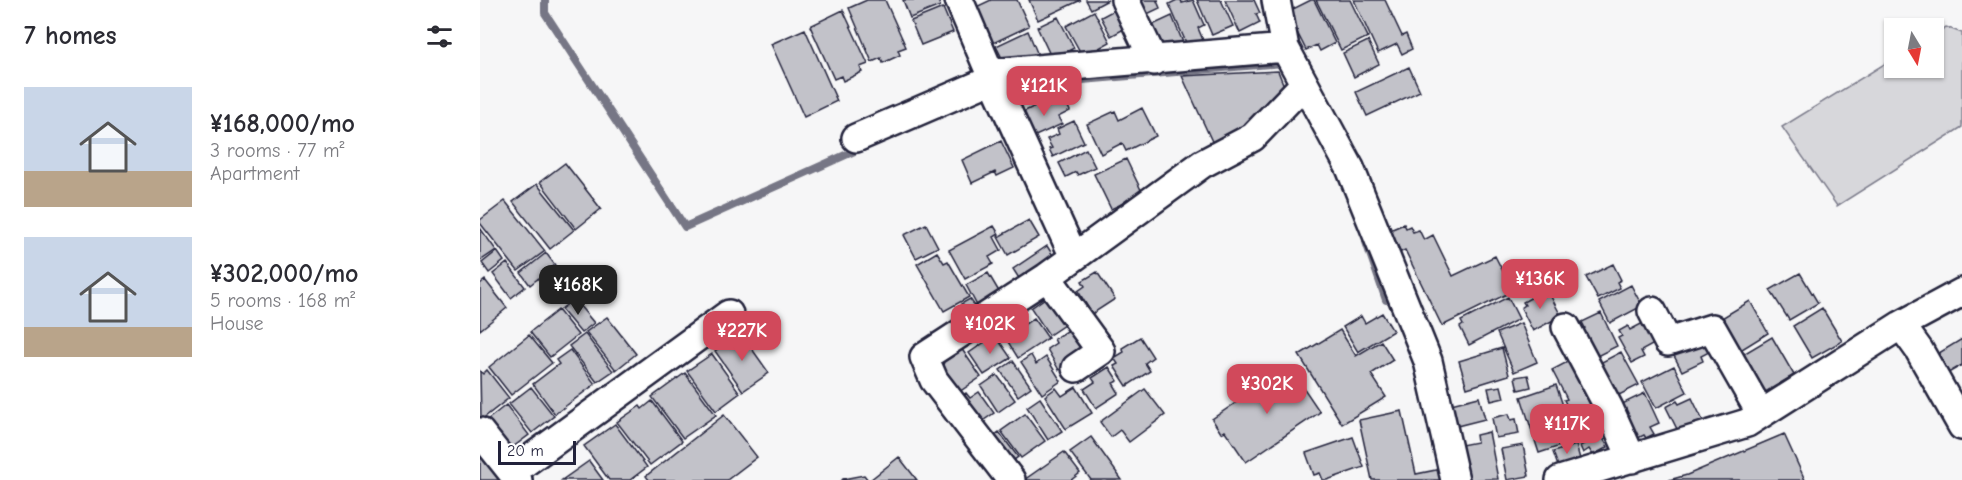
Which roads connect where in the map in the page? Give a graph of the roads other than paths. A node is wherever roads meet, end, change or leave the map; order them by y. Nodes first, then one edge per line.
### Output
1 (959, 0) edge
2 (1125, 0) edge
3 (1276, 0) edge
4 (1285, 48) junction
5 (1154, 61) junction
6 (991, 76) junction
7 (1300, 88) junction
8 (856, 138) dead end
9 (1074, 257) junction
10 (1047, 277) junction
11 (1962, 292) edge
12 (1652, 311) dead end
13 (729, 314) dead end
14 (1901, 325) junction
15 (1566, 327) dead end
16 (1076, 368) dead end
17 (1761, 414) junction
18 (1962, 426) edge
19 (480, 432) edge
20 (1632, 459) junction
21 (515, 476) edge
22 (1011, 480) edge
23 (1455, 480) edge
24 (1560, 480) edge

1 - 6 street
2 - 5 street
3 - 4 street
4 - 5 street
4 - 7 street
5 - 6 street
6 - 8 street
6 - 9 street
7 - 9 street
7 - 23 street
9 - 10 street
10 - 16 street
10 - 22 street
11 - 14 street
12 - 17 street
13 - 21 street
14 - 17 street
14 - 18 street
15 - 20 street
17 - 20 street
19 - 21 street
20 - 24 street

